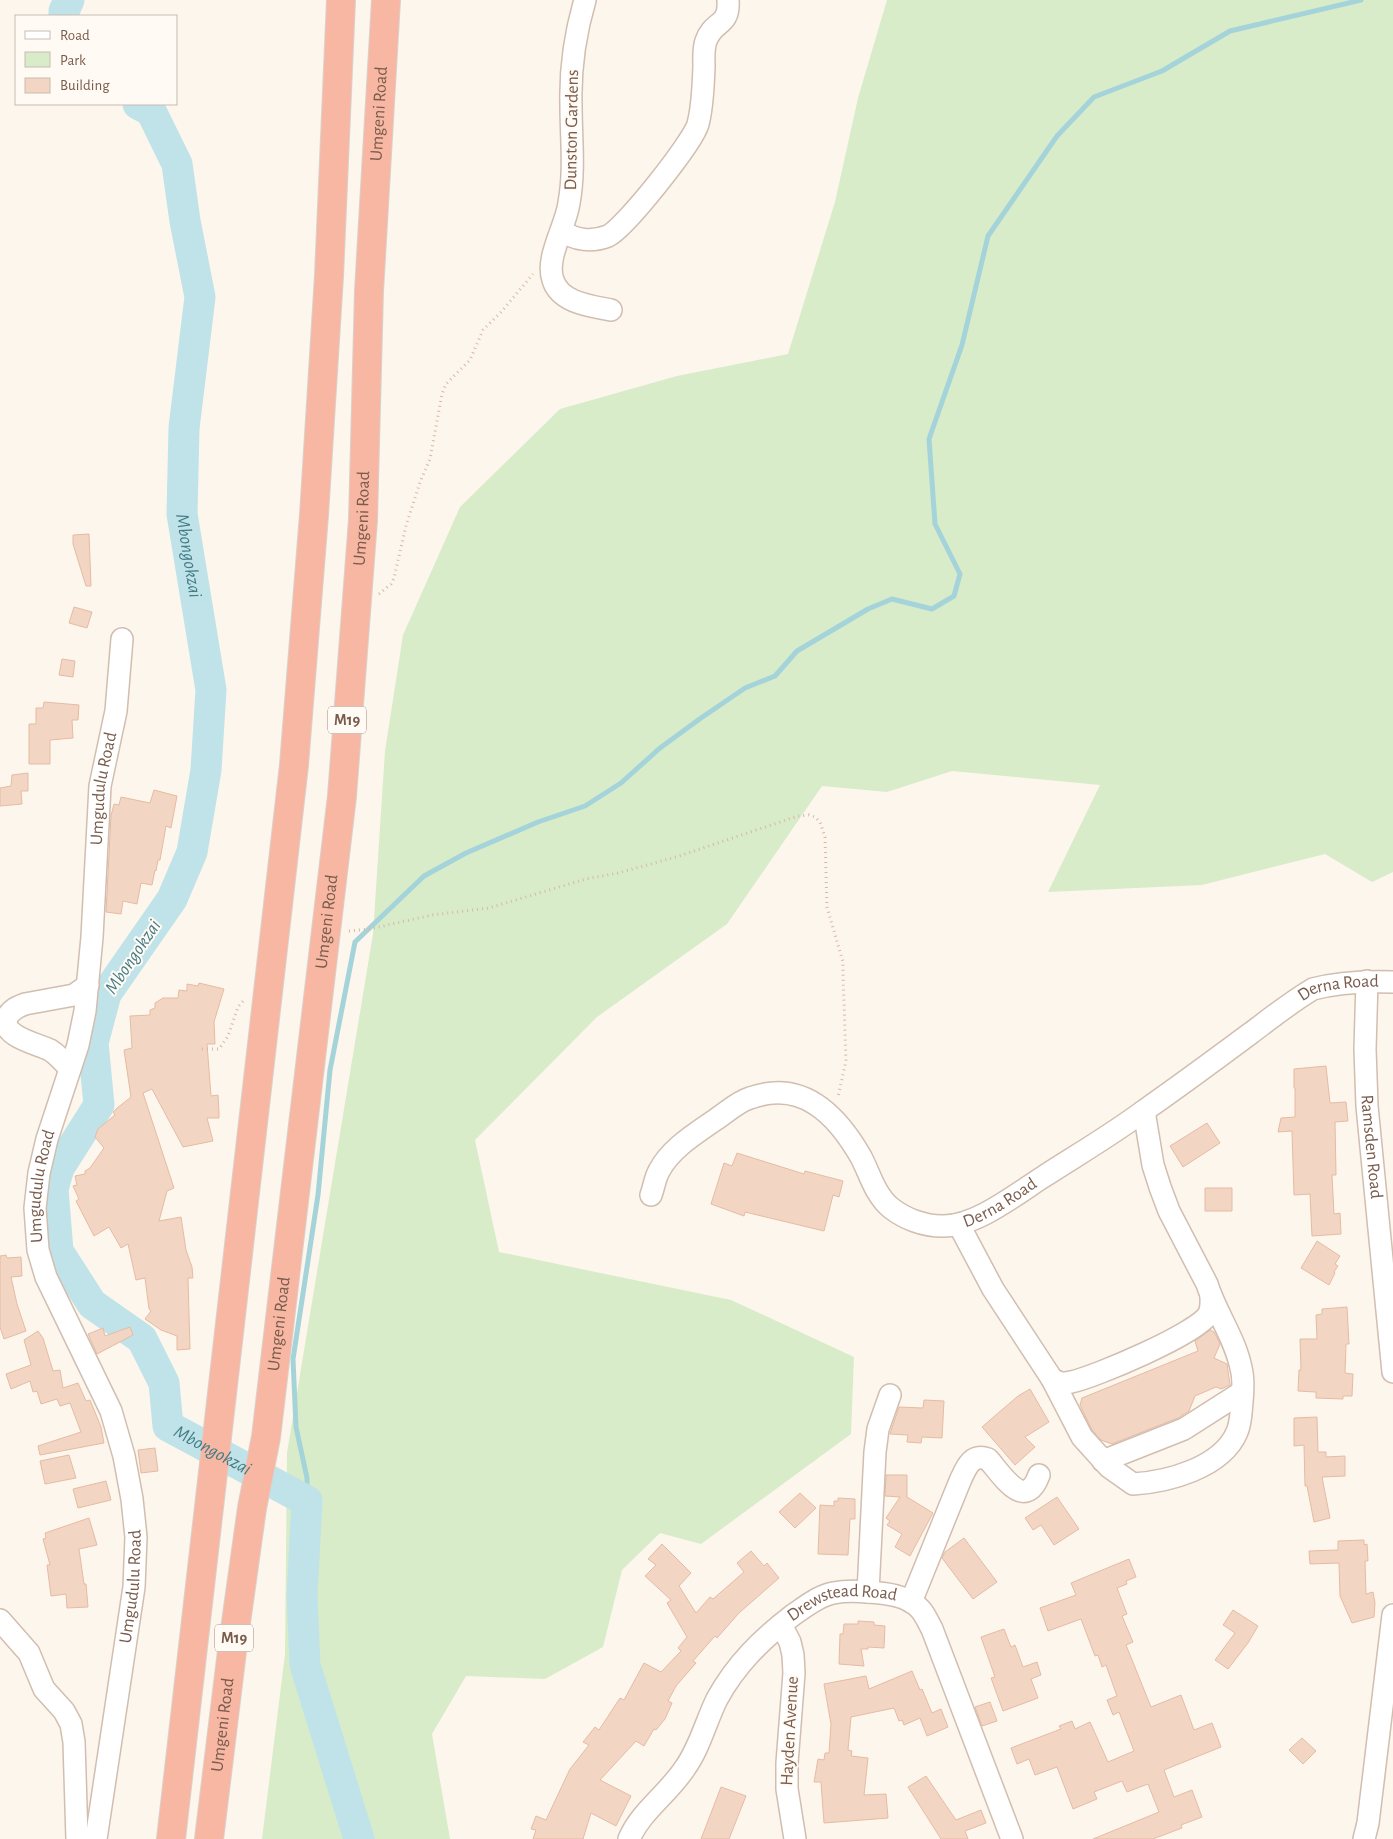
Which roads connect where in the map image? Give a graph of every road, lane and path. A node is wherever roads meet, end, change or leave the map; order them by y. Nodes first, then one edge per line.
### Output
1 (341, 0) edge
2 (386, 0) edge
3 (585, 0) edge
4 (728, 0) edge
5 (562, 230) junction
6 (537, 270) dead end
7 (610, 310) dead end
8 (374, 599) dead end
9 (122, 640) dead end
10 (370, 929) dead end
11 (1367, 981) junction
12 (1393, 982) edge
13 (88, 985) junction
14 (70, 1069) junction
15 (1144, 1111) junction
16 (833, 1117) junction
17 (652, 1195) dead end
18 (959, 1225) junction
19 (1211, 1296) junction
20 (1393, 1372) edge
21 (1052, 1379) junction
22 (1242, 1392) junction
23 (890, 1395) dead end
24 (1104, 1461) junction
25 (1040, 1476) dead end
26 (868, 1592) junction
27 (911, 1602) junction
28 (1393, 1615) edge
29 (0, 1620) edge
30 (781, 1625) junction
31 (77, 1839) edge
32 (96, 1839) edge
33 (171, 1839) edge
34 (210, 1839) edge
35 (629, 1839) edge
36 (794, 1839) edge
37 (1012, 1839) edge
38 (1364, 1839) edge

1 - 33 highway, Umgeni Road / M19
2 - 34 highway, Umgeni Road / M19
3 - 5 street, Dunston Gardens
4 - 5 street
5 - 7 street, Dunston Gardens
6 - 8 path
9 - 13 street, Umgudulu Road
10 - 16 path
11 - 12 street, Derna Road
11 - 15 street, Derna Road
11 - 20 street, Ramsden Road
13 - 14 street, Umgudulu Road
13 - 14 street
14 - 32 street, Umgudulu Road
15 - 18 street, Derna Road
15 - 19 street
16 - 17 street, Derna Road
16 - 18 street, Derna Road
18 - 21 street
19 - 21 street
19 - 22 street
21 - 24 street
22 - 24 street
22 - 24 street
23 - 26 street
25 - 27 street
26 - 27 street, Drewstead Road
26 - 30 street, Drewstead Road
27 - 37 street, Drewstead Road
28 - 38 street
29 - 31 street
30 - 35 street, Drewstead Road
30 - 36 street, Hayden Avenue

